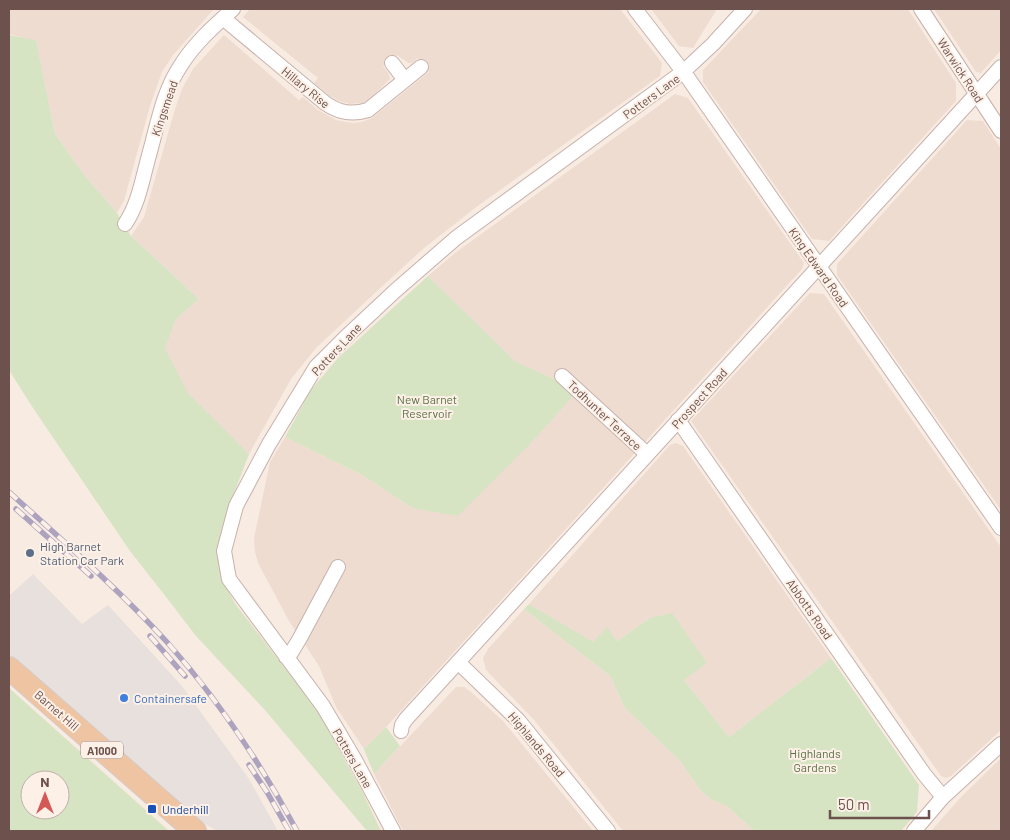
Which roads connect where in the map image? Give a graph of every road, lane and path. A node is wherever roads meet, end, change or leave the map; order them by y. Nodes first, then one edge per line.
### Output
1 (635, 9) edge
2 (745, 9) edge
3 (921, 9) edge
4 (228, 13) edge
5 (392, 63) dead end
6 (421, 67) dead end
7 (1001, 67) edge
8 (683, 72) junction
9 (404, 80) junction
10 (977, 94) junction
11 (1001, 131) edge
12 (126, 224) dead end
13 (819, 267) junction
14 (562, 376) dead end
15 (678, 420) junction
16 (647, 454) junction
17 (1001, 528) edge
18 (338, 567) dead end
19 (286, 657) junction
20 (459, 663) junction
21 (9, 668) edge
22 (401, 731) dead end
23 (1001, 744) edge
24 (943, 798) junction
25 (195, 831) edge
26 (393, 831) edge
27 (608, 831) edge
28 (914, 831) edge

1 - 8 street, King Edward Road
2 - 8 street, Potters Lane
3 - 10 street, Warwick Road
4 - 9 street, Hillary Rise
4 - 12 street, Kingsmead
5 - 9 street
6 - 9 street, Hillary Rise
7 - 10 street, Prospect Road
8 - 13 street, King Edward Road
8 - 19 street, Potters Lane
10 - 11 street, Warwick Road
10 - 13 street, Prospect Road
13 - 15 street, Prospect Road
13 - 17 street, King Edward Road
14 - 16 street, Todhunter Terrace
15 - 16 street, Prospect Road
15 - 24 street, Abbotts Road
16 - 20 street, Prospect Road
18 - 19 street
19 - 26 street, Potters Lane
20 - 22 street, Prospect Road
20 - 27 street, Highlands Road
21 - 25 main road, Barnet Hill / A1000
23 - 24 street
24 - 28 street

